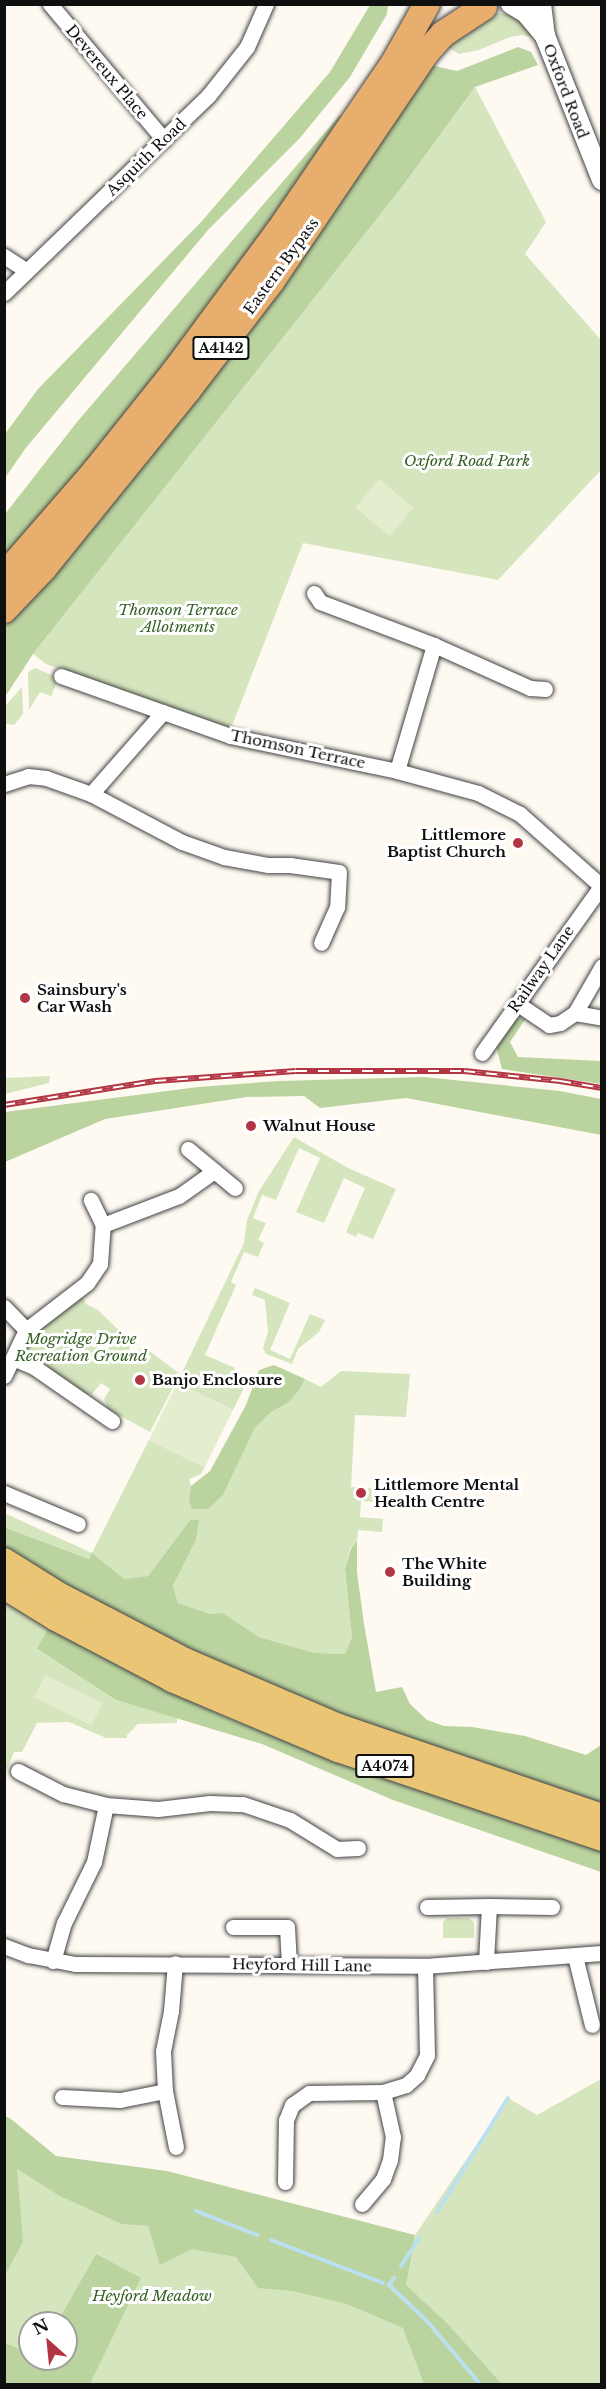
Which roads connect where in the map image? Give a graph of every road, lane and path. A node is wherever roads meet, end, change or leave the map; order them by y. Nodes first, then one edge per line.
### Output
1 (50, 4) edge
2 (266, 4) edge
3 (427, 4) edge
4 (511, 4) edge
5 (541, 4) edge
6 (483, 5) edge
7 (545, 36) junction
8 (164, 140) junction
9 (602, 180) edge
10 (4, 256) edge
11 (27, 271) junction
12 (4, 293) edge
13 (4, 576) edge
14 (314, 593) dead end
15 (4, 610) edge
16 (434, 645) junction
17 (61, 676) dead end
18 (545, 689) dead end
19 (163, 712) junction
20 (397, 771) junction
21 (4, 784) edge
22 (91, 794) junction
23 (601, 885) edge
24 (321, 943) dead end
25 (602, 966) edge
26 (518, 1004) junction
27 (574, 1013) junction
28 (602, 1018) edge
29 (482, 1053) dead end
30 (188, 1149) dead end
31 (214, 1171) junction
32 (235, 1188) dead end
33 (91, 1200) dead end
34 (104, 1225) junction
35 (4, 1307) edge
36 (26, 1330) junction
37 (13, 1358) junction
38 (4, 1376) edge
39 (112, 1421) dead end
40 (4, 1493) edge
41 (78, 1524) dead end
42 (4, 1560) edge
43 (4, 1587) edge
44 (18, 1771) dead end
45 (106, 1805) junction
46 (602, 1816) edge
47 (602, 1839) edge
48 (358, 1848) dead end
49 (489, 1906) junction
50 (427, 1907) dead end
51 (552, 1907) dead end
52 (233, 1927) dead end
53 (4, 1946) edge
54 (602, 1953) edge
55 (575, 1956) junction
56 (53, 1960) junction
57 (486, 1962) junction
58 (175, 1963) junction
59 (289, 1965) junction
60 (425, 1966) junction
61 (592, 2025) dead end
62 (165, 2091) junction
63 (383, 2092) junction
64 (62, 2097) dead end
65 (176, 2147) dead end
66 (285, 2182) dead end
67 (362, 2204) dead end

1 - 8 street, Devereux Place
2 - 8 street, Asquith Road
3 - 13 highway, Eastern Bypass / A4142
4 - 7 street, Oxford Road
5 - 7 street, Oxford Road
6 - 15 highway, Eastern Bypass / A4142
7 - 9 street, Oxford Road
8 - 11 street, Asquith Road
10 - 11 street
11 - 12 street, Asquith Road
14 - 16 street
16 - 18 street
16 - 20 street
17 - 19 street, Thomson Terrace
19 - 20 street, Thomson Terrace
19 - 22 street
20 - 23 street, Thomson Terrace
21 - 22 street
22 - 24 street
23 - 26 street, Railway Lane
25 - 27 street
26 - 27 street
26 - 29 street, Railway Lane
27 - 28 street
30 - 31 street
31 - 32 street
31 - 34 street
33 - 34 street
34 - 36 street
35 - 36 street
36 - 37 street
37 - 38 street
37 - 39 street
40 - 41 street
42 - 46 main road, A4074
43 - 47 main road, A4074
44 - 45 street
45 - 48 street
45 - 56 street
49 - 50 street
49 - 51 street
49 - 57 street
52 - 59 street
53 - 56 street, Heyford Hill Lane
54 - 55 street, Heyford Hill Lane
55 - 57 street, Heyford Hill Lane
55 - 61 street
56 - 58 street, Heyford Hill Lane
57 - 60 street, Heyford Hill Lane
58 - 59 street, Heyford Hill Lane
58 - 62 street
59 - 60 street, Heyford Hill Lane
60 - 63 street
62 - 64 street
62 - 65 street
63 - 66 street
63 - 67 street

